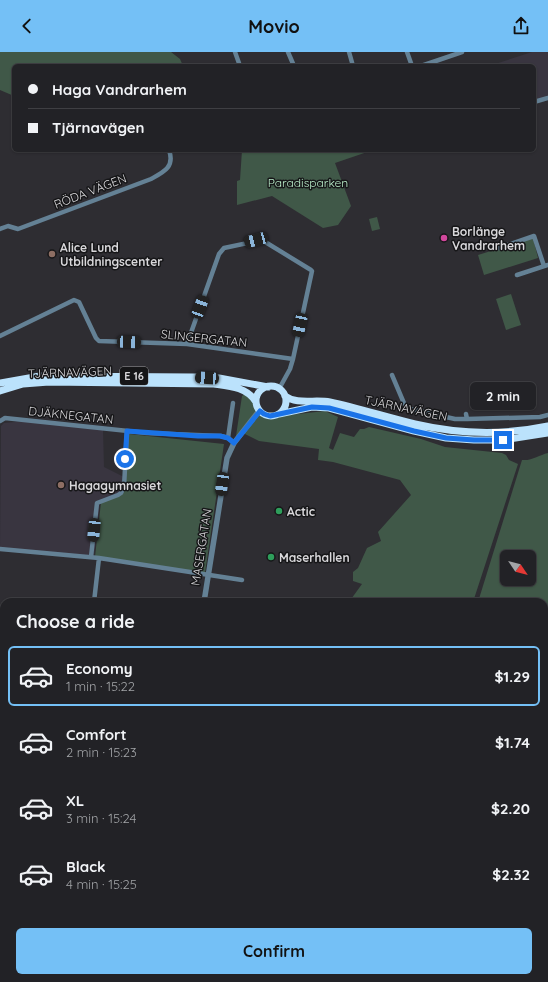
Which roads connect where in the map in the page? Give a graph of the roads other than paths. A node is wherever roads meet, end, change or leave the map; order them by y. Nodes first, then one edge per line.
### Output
1 (235, 52) edge
2 (288, 52) edge
3 (349, 52) edge
4 (407, 52) edge
5 (462, 52) edge
6 (239, 64) edge
7 (293, 64) edge
8 (352, 64) edge
9 (411, 64) edge
10 (427, 64) edge
11 (548, 98) edge
12 (536, 101) edge
13 (169, 152) edge
14 (0, 229) edge
15 (499, 248) dead end
16 (546, 265) edge
17 (517, 275) dead end
18 (0, 336) edge
19 (186, 344) junction
20 (293, 359) junction
21 (392, 375) dead end
22 (0, 383) edge
23 (268, 387) junction
24 (280, 389) junction
25 (0, 392) edge
26 (285, 396) junction
27 (256, 402) junction
28 (233, 403) dead end
29 (260, 411) junction
30 (279, 414) junction
31 (548, 416) edge
32 (0, 421) edge
33 (548, 426) edge
34 (127, 431) junction
35 (548, 433) edge
36 (228, 438) junction
37 (234, 443) junction
38 (0, 549) edge
39 (91, 557) junction
40 (99, 558) junction
41 (208, 575) junction
42 (242, 580) dead end
43 (94, 598) edge
44 (205, 598) edge

1 - 6 street
2 - 7 street
3 - 8 street
4 - 9 street
5 - 10 street
11 - 12 street
13 - 14 street, RÖDA VÄGEN
15 - 16 street
16 - 17 street
18 - 19 street, SLINGERGATAN
19 - 20 street, SLINGERGATAN
19 - 20 street
20 - 24 street
21 - 31 street
22 - 23 highway, TJÄRNAVÄGEN / E 16
23 - 24 highway, TJÄRNAVÄGEN / E 16
23 - 27 highway
24 - 26 highway
25 - 27 highway, TJÄRNAVÄGEN / E 16
26 - 30 highway
26 - 33 highway, TJÄRNAVÄGEN
27 - 29 highway, TJÄRNAVÄGEN / E 16
28 - 36 street
29 - 30 highway, TJÄRNAVÄGEN
29 - 37 street, MASERGATAN
30 - 35 highway, TJÄRNAVÄGEN
32 - 34 street, DJÄKNEGATAN
34 - 36 street, DJÄKNEGATAN
34 - 39 street
36 - 37 street
37 - 41 street, MASERGATAN
38 - 39 street
39 - 40 street
40 - 41 street
40 - 43 street
41 - 42 street
41 - 44 street, MASERGATAN

